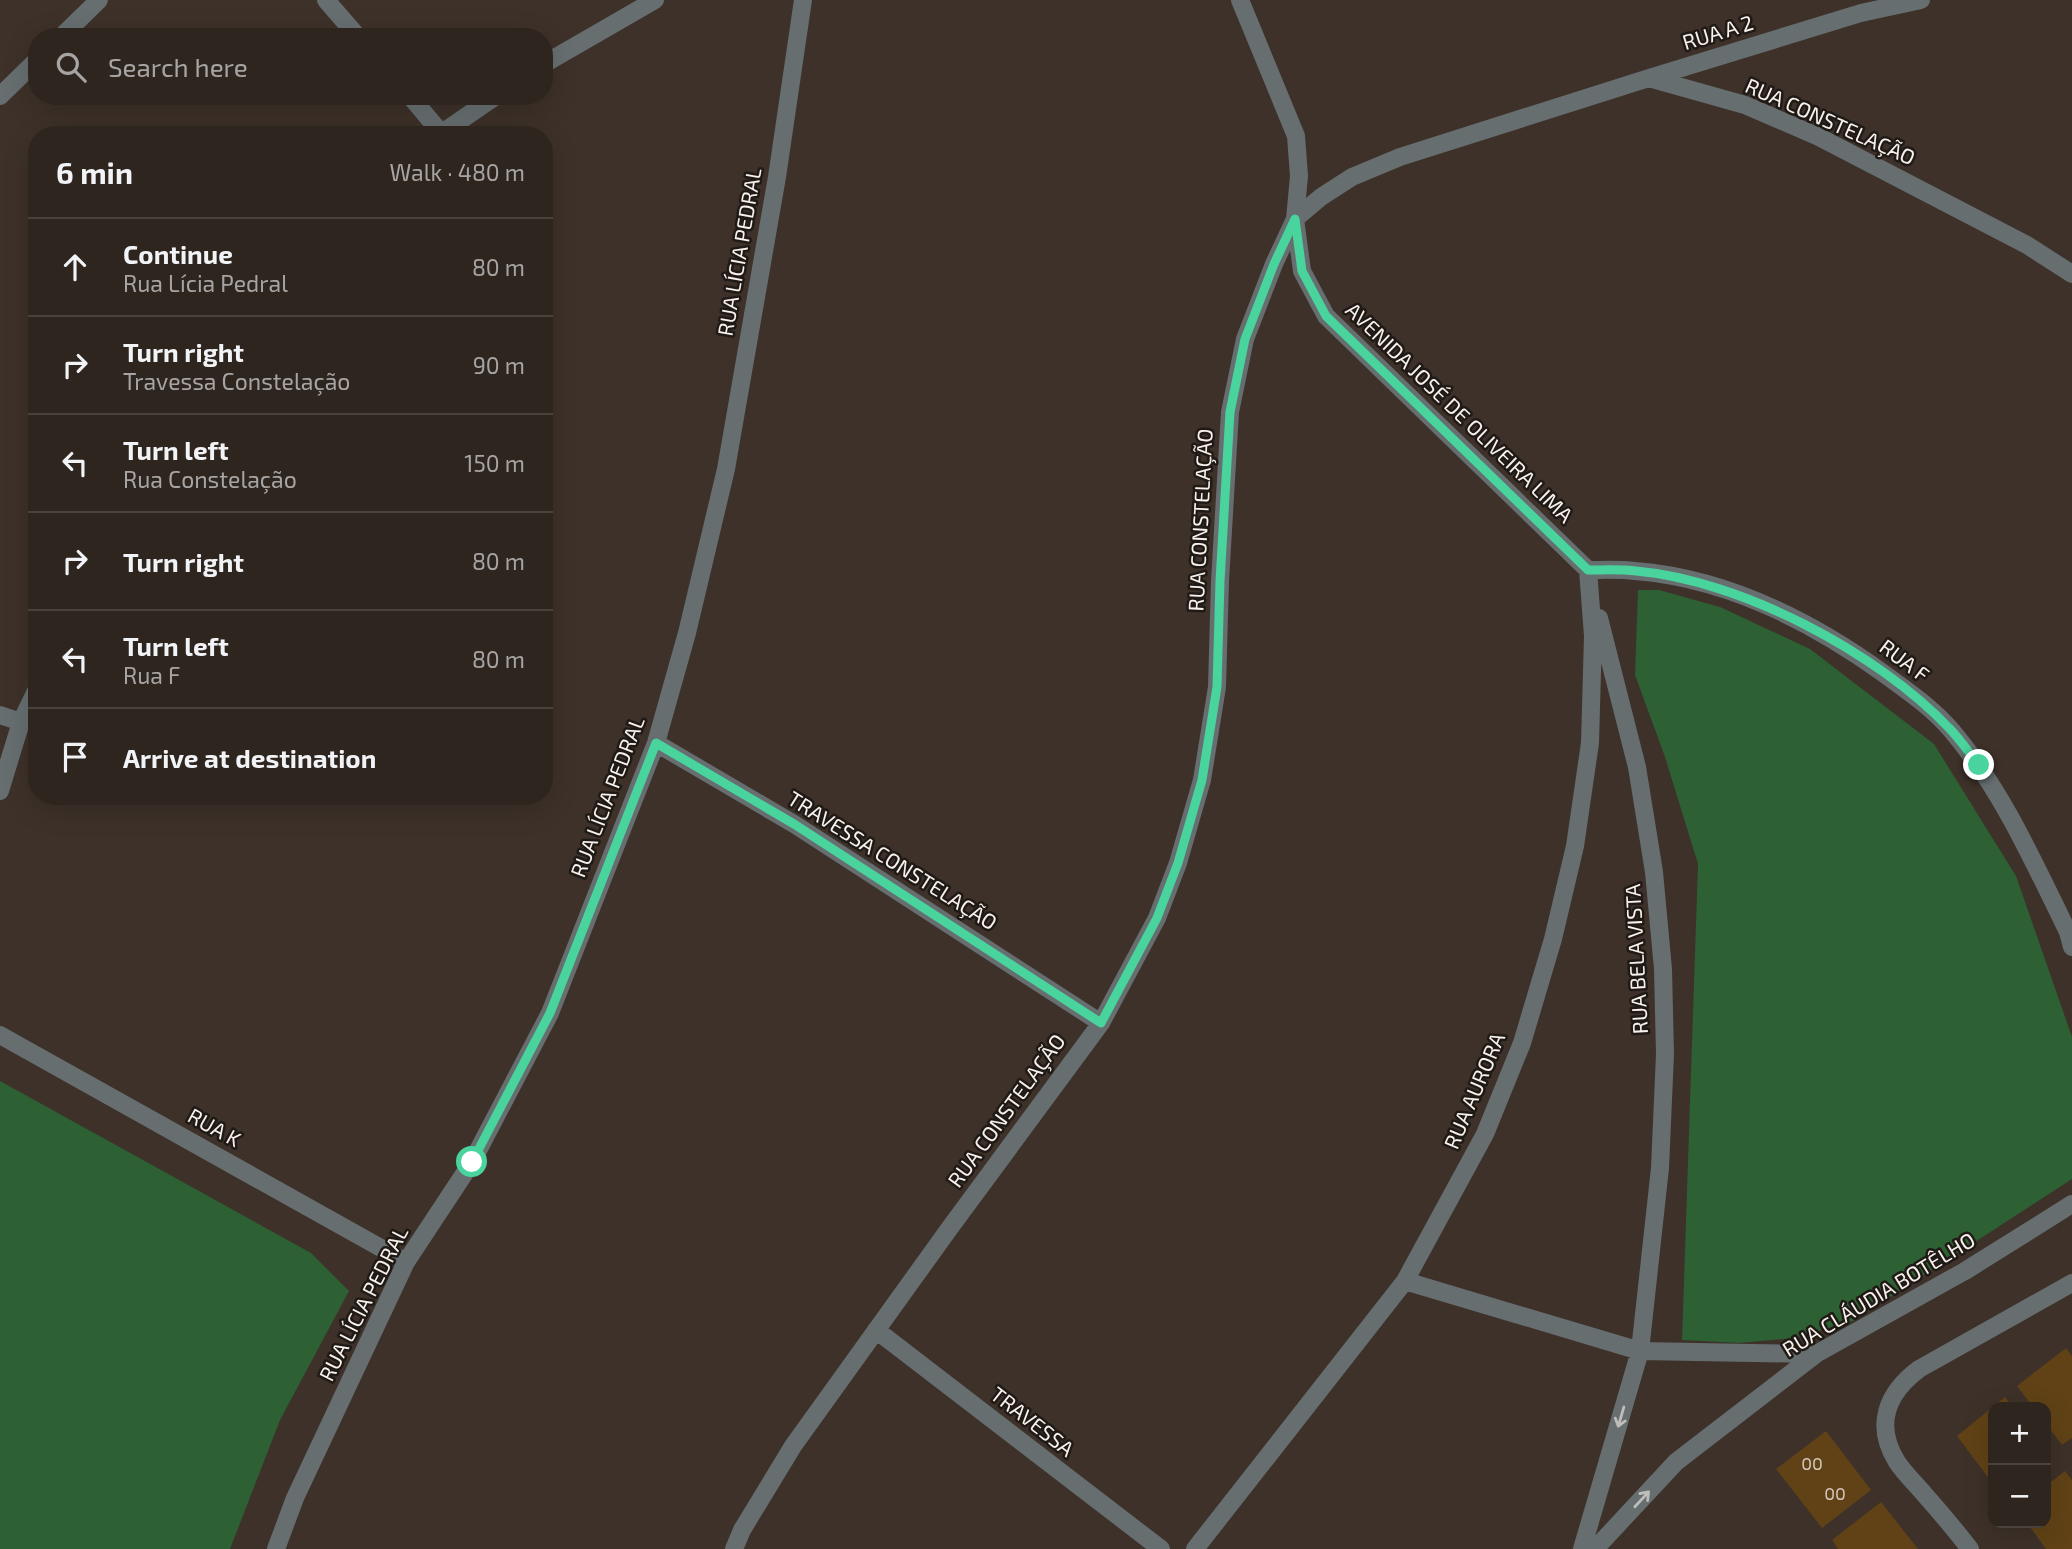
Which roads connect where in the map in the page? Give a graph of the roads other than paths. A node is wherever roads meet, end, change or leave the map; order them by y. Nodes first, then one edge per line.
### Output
1 (99, 0) edge
2 (326, 0) edge
3 (655, 0) edge
4 (803, 0) edge
5 (1240, 0) edge
6 (1921, 0) edge
7 (70, 28) edge
8 (350, 28) edge
9 (553, 59) edge
10 (28, 69) edge
11 (1649, 78) junction
12 (0, 96) edge
13 (417, 105) edge
14 (483, 105) edge
15 (434, 126) edge
16 (452, 126) edge
17 (1295, 219) junction
18 (2072, 274) edge
19 (1588, 570) junction
20 (28, 708) edge
21 (0, 715) edge
22 (21, 722) junction
23 (656, 743) junction
24 (0, 791) edge
25 (2072, 947) edge
26 (1101, 1023) junction
27 (0, 1035) edge
28 (2072, 1204) edge
29 (406, 1262) junction
30 (1405, 1281) junction
31 (2072, 1283) edge
32 (876, 1330) junction
33 (1640, 1351) junction
34 (1816, 1354) junction
35 (276, 1549) edge
36 (734, 1549) edge
37 (1161, 1549) edge
38 (1195, 1549) edge
39 (1582, 1549) edge
40 (1595, 1549) edge
41 (1970, 1549) edge

1 - 7 street
2 - 8 street
3 - 9 street
4 - 23 street, RUA LÍCIA PEDRAL
5 - 17 street, AVENIDA JOSÉ DE OLIVEIRA LIMA
6 - 11 street, RUA A 2
10 - 12 street
11 - 17 street, RUA CONSTELAÇÃO
11 - 18 street, RUA CONSTELAÇÃO
13 - 15 street
14 - 16 street
17 - 19 street, AVENIDA JOSÉ DE OLIVEIRA LIMA
17 - 26 street, RUA CONSTELAÇÃO
19 - 25 street, RUA F
19 - 30 street, RUA AURORA
19 - 33 street, RUA BELA VISTA
20 - 22 street
21 - 22 street
22 - 24 street
23 - 26 street, TRAVESSA CONSTELAÇÃO
23 - 29 street, RUA LÍCIA PEDRAL
26 - 32 street, RUA CONSTELAÇÃO
27 - 29 street, RUA K
28 - 34 street, RUA CLÁUDIA BOTÊLHO
29 - 35 street, RUA LÍCIA PEDRAL
30 - 33 street
30 - 38 street, RUA AURORA
31 - 41 street
32 - 36 street, RUA CONSTELAÇÃO
32 - 37 street, TRAVESSA
33 - 34 street
33 -> 39 street, RUA BELA VISTA
40 -> 34 street, RUA CLÁUDIA BOTÊLHO

